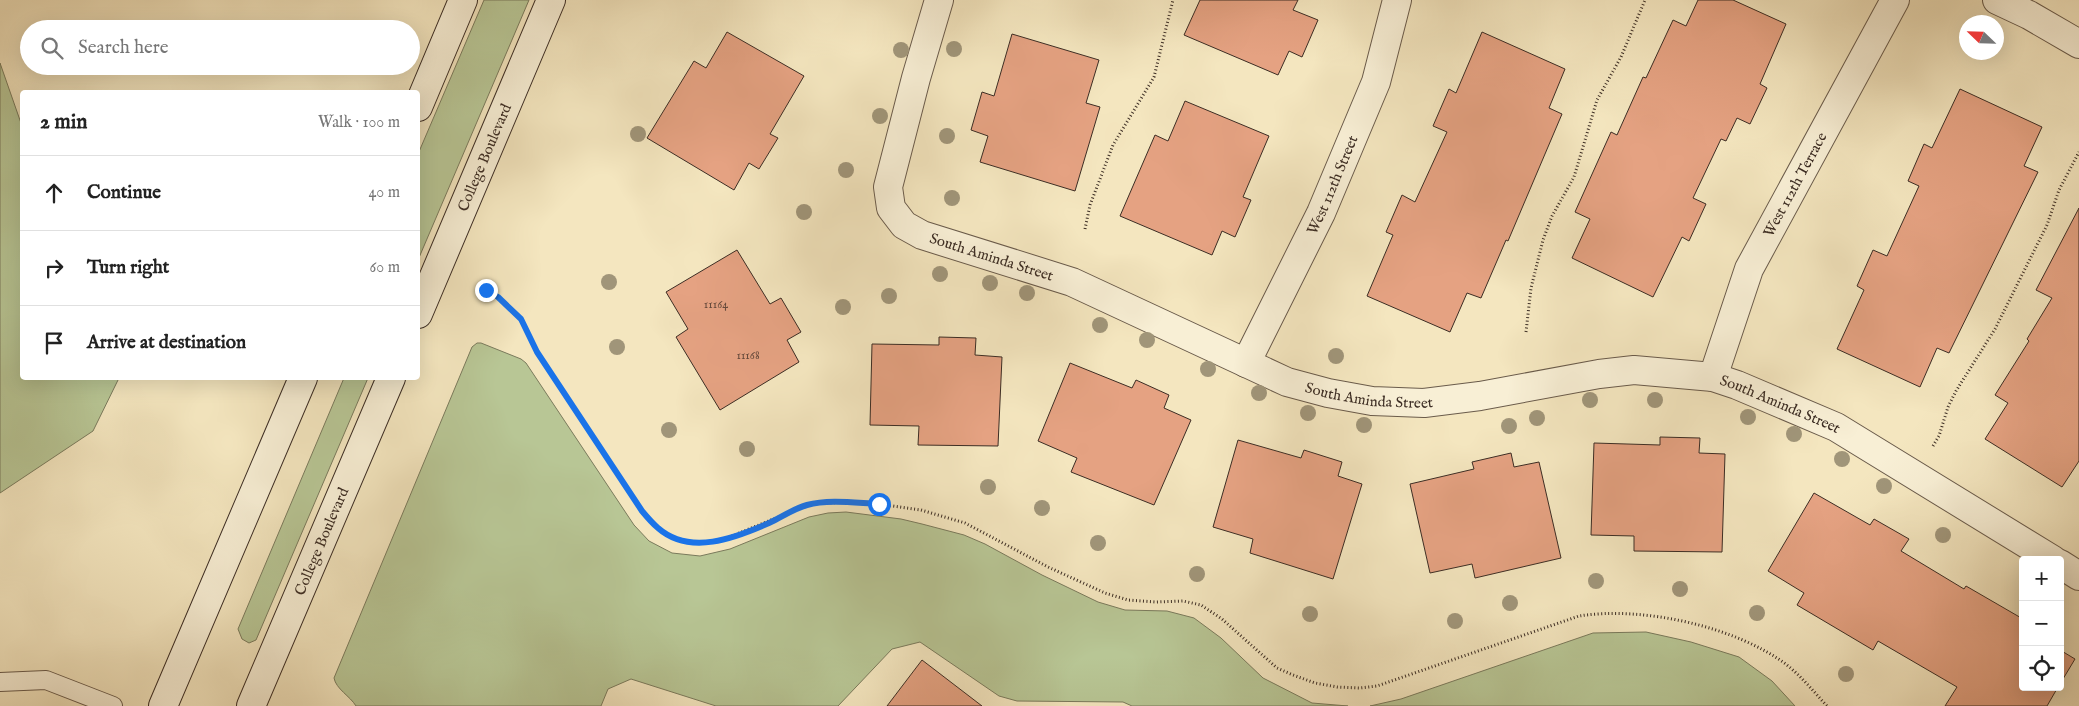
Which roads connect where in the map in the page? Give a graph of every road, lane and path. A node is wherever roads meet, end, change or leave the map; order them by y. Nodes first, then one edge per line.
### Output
1 (463, 0) edge
2 (551, 0) edge
3 (939, 0) edge
4 (1173, 0) edge
5 (1397, 0) edge
6 (1645, 0) edge
7 (1895, 0) edge
8 (1997, 0) edge
9 (2079, 44) edge
10 (420, 102) edge
11 (2079, 152) edge
12 (1084, 229) dead end
13 (486, 290) dead end
14 (420, 309) edge
15 (1526, 332) dead end
16 (1246, 363) junction
17 (1712, 376) junction
18 (302, 380) edge
19 (390, 380) edge
20 (1933, 446) dead end
21 (2046, 556) edge
22 (2064, 567) edge
23 (2079, 576) edge
24 (0, 682) edge
25 (113, 706) edge
26 (163, 706) edge
27 (251, 706) edge
28 (1827, 706) edge

1 - 10 street
2 - 14 street, College Boulevard
3 - 16 street, South Aminda Street
4 - 12 path
5 - 16 street, West 112th Street
6 - 15 path
7 - 17 street, West 112th Terrace
8 - 9 street
11 - 20 path
13 - 28 path
16 - 17 street, South Aminda Street
17 - 21 street, South Aminda Street
18 - 26 street
19 - 27 street, College Boulevard
22 - 23 street
24 - 25 lane

